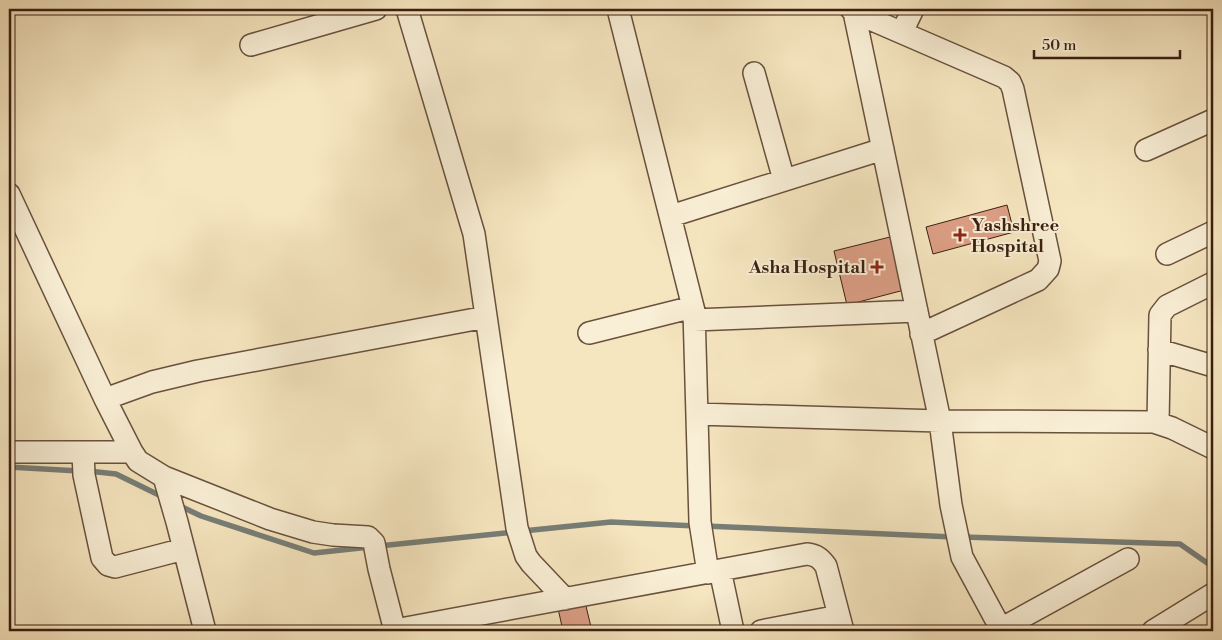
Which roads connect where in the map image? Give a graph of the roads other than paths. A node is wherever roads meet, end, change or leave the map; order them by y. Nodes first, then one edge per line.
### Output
1 (376, 9) edge
2 (407, 9) edge
3 (618, 9) edge
4 (912, 9) edge
5 (852, 10) edge
6 (902, 32) junction
7 (251, 45) dead end
8 (754, 73) dead end
9 (1213, 120) edge
10 (883, 150) junction
11 (1146, 150) dead end
12 (784, 180) junction
13 (9, 194) edge
14 (670, 216) junction
15 (1213, 232) edge
16 (1167, 254) dead end
17 (1213, 283) edge
18 (917, 311) junction
19 (693, 313) junction
20 (486, 317) junction
21 (589, 333) dead end
22 (922, 334) junction
23 (1159, 350) junction
24 (1213, 366) edge
25 (105, 399) junction
26 (697, 414) junction
27 (940, 421) junction
28 (1158, 423) junction
29 (1213, 448) edge
30 (9, 452) edge
31 (132, 452) junction
32 (84, 464) junction
33 (167, 486) junction
34 (184, 549) junction
35 (1128, 559) dead end
36 (714, 571) junction
37 (1213, 594) edge
38 (566, 599) junction
39 (480, 623) edge
40 (841, 624) edge
41 (1000, 630) edge
42 (205, 631) edge
43 (395, 631) edge
44 (733, 631) edge
45 (762, 631) edge
46 (1153, 631) edge

1 - 7 street
2 - 20 street
3 - 14 street
4 - 6 street
5 - 6 street
5 - 10 street
6 - 22 street
8 - 12 street
9 - 11 street
10 - 12 street
10 - 18 street
12 - 14 street
13 - 25 street
14 - 19 street
15 - 16 street
17 - 23 street
18 - 19 street
18 - 22 street
19 - 21 street
19 - 26 street
20 - 25 street
20 - 38 street
22 - 27 street
23 - 24 street
23 - 28 street
25 - 31 street
26 - 27 street
26 - 36 street
27 - 28 street
27 - 41 street
28 - 29 street
30 - 32 street
31 - 32 street
31 - 33 street
32 - 34 street
33 - 34 street
33 - 43 street
34 - 42 street
35 - 41 street
36 - 38 street
36 - 40 street
36 - 44 street
37 - 46 street
38 - 39 street
39 - 43 street
40 - 45 street

